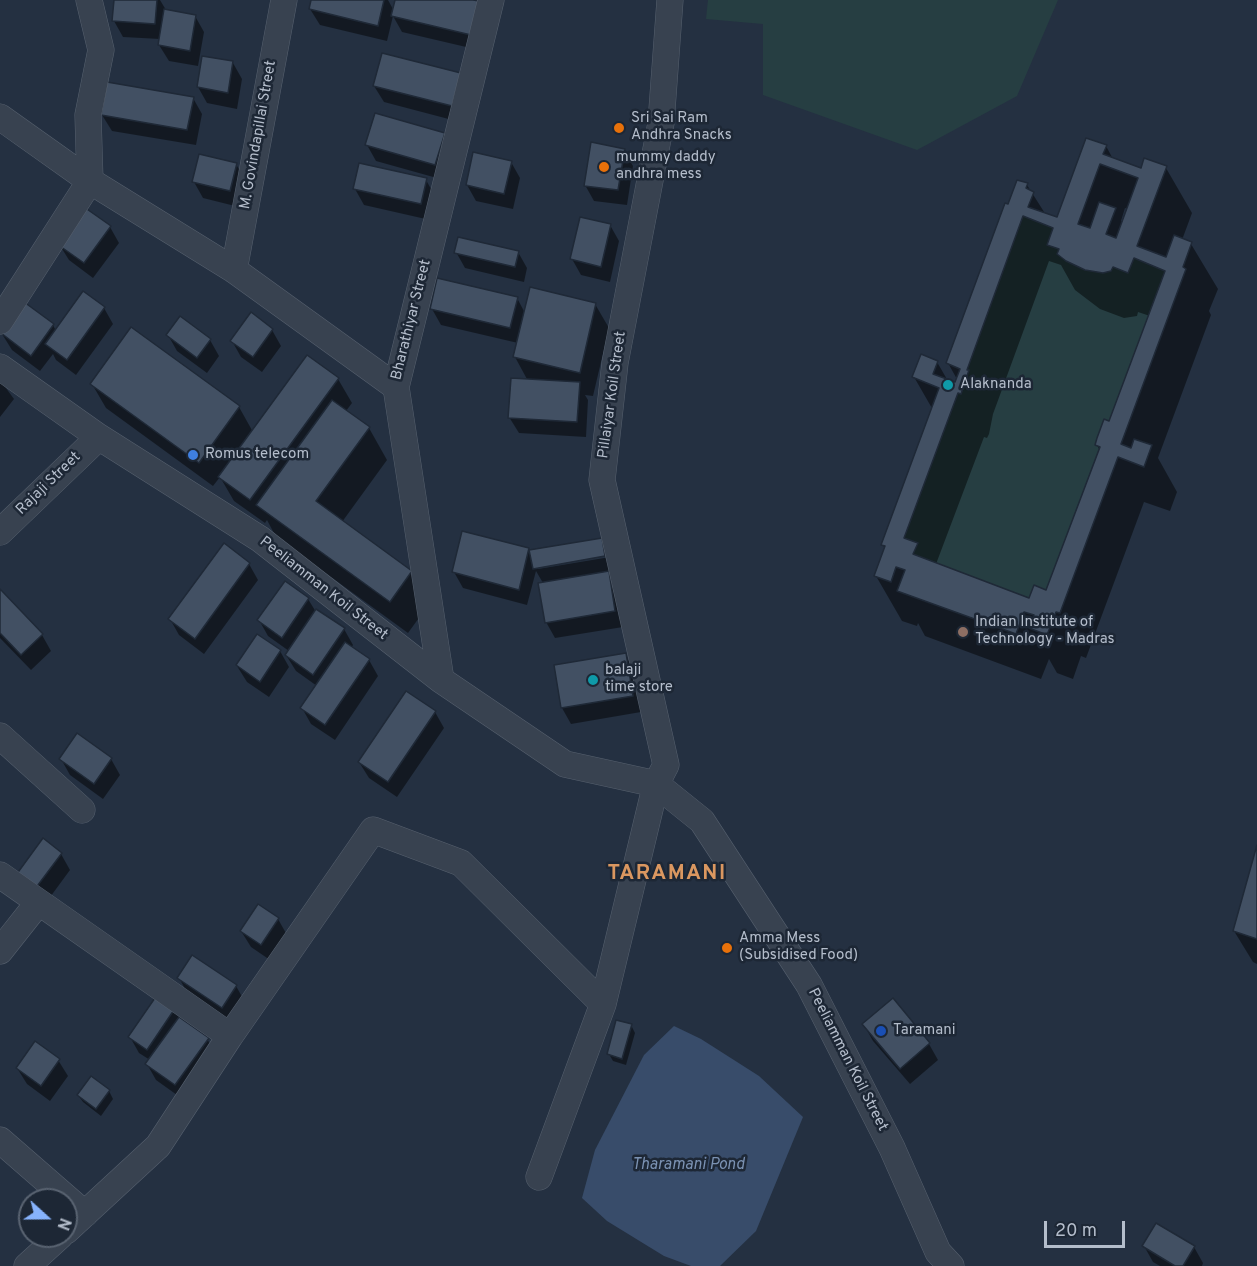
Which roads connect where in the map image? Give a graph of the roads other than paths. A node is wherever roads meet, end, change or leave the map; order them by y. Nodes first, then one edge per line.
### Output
1 (89, 0) edge
2 (284, 0) edge
3 (491, 0) edge
4 (670, 0) edge
5 (0, 117) edge
6 (90, 181) junction
7 (234, 270) junction
8 (0, 321) edge
9 (0, 367) edge
10 (396, 387) junction
11 (99, 437) junction
12 (0, 532) edge
13 (441, 680) junction
14 (0, 736) edge
15 (656, 784) junction
16 (82, 810) dead end
17 (0, 875) edge
18 (39, 903) junction
19 (0, 951) edge
20 (603, 1004) junction
21 (230, 1036) junction
22 (0, 1140) edge
23 (539, 1177) dead end
24 (85, 1214) junction
25 (78, 1220) edge
26 (47, 1248) edge
27 (939, 1261) edge
28 (27, 1266) edge

1 - 6 street
2 - 7 street, M. Govindapillai Street
3 - 10 street, Bharathiyar Street
4 - 15 street, Pillaiyar Koil Street
5 - 6 street
6 - 7 street
6 - 8 street
7 - 10 street
9 - 11 street, Peeliamman Koil Street
10 - 13 street, Bharathiyar Street
11 - 12 street, Rajaji Street
11 - 13 street, Peeliamman Koil Street
13 - 15 street, Peeliamman Koil Street
14 - 16 street
15 - 20 street
15 - 27 street, Peeliamman Koil Street
17 - 18 street
18 - 19 street
18 - 21 street
20 - 21 street
20 - 23 street
21 - 24 street
22 - 24 street
24 - 25 street
26 - 28 street

